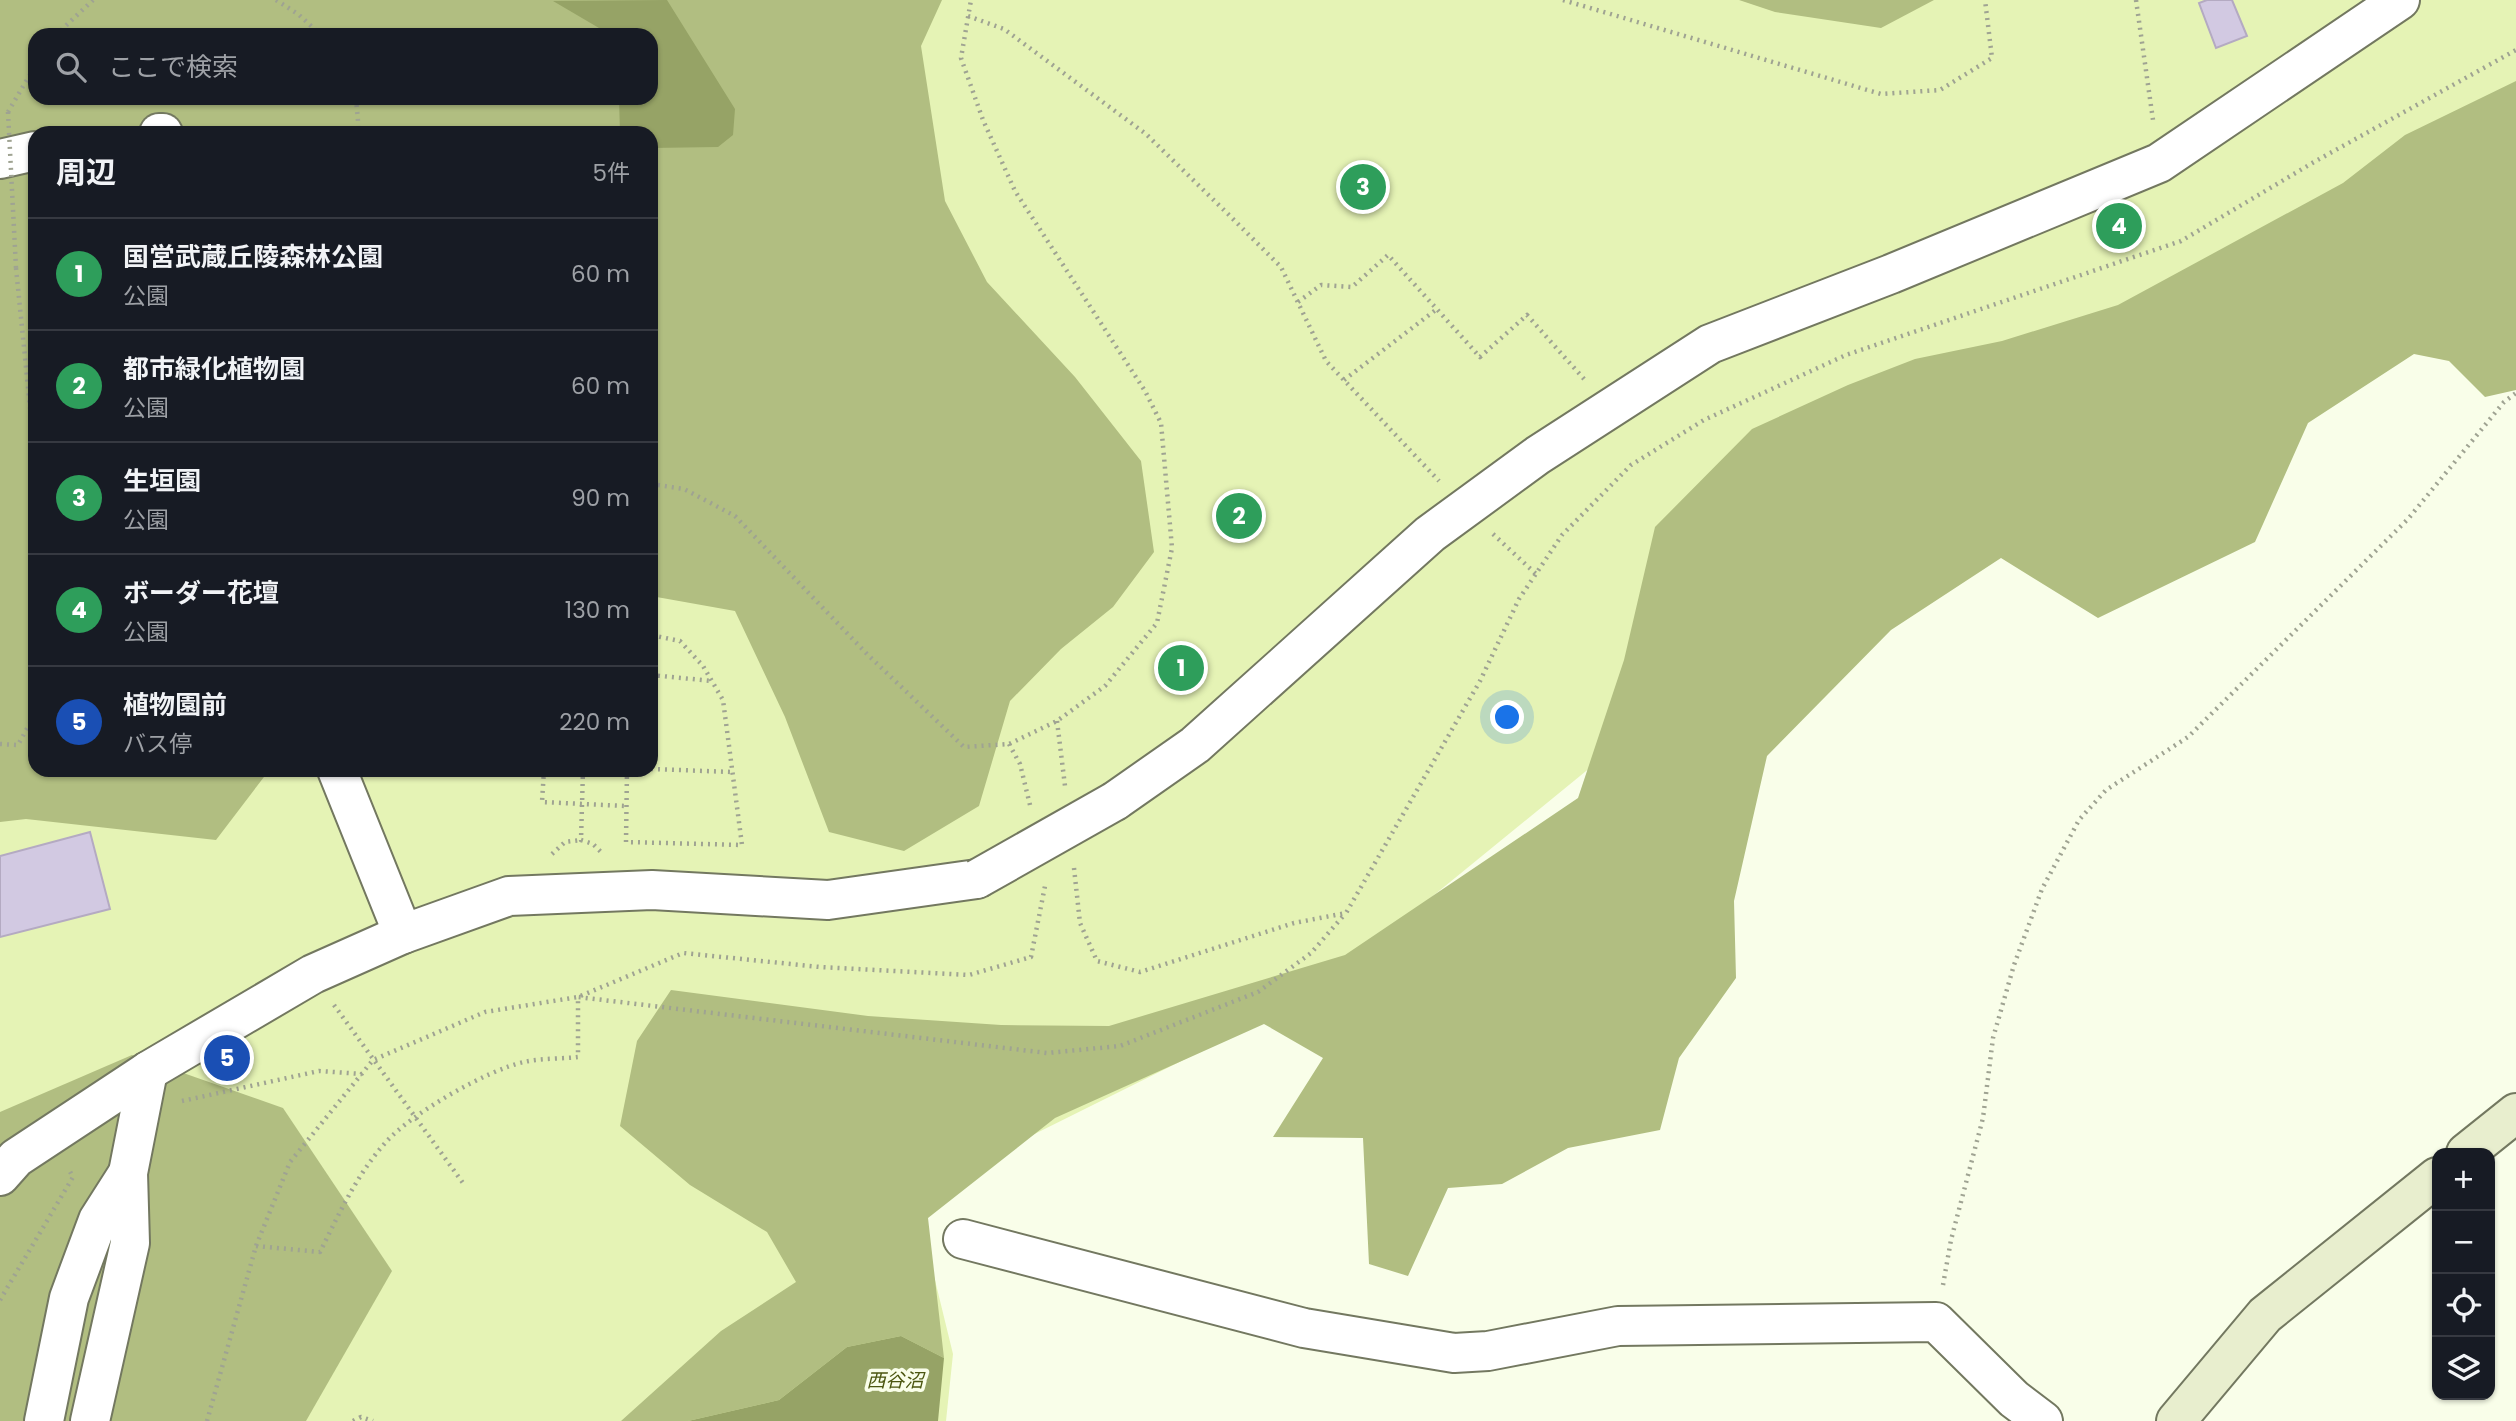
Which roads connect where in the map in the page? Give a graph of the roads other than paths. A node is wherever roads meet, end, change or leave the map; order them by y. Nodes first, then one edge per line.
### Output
1 (2400, 0) edge
2 (28, 153) edge
3 (0, 159) edge
4 (340, 777) edge
5 (403, 934) junction
6 (148, 1070) junction
7 (2516, 1113) edge
8 (2472, 1148) edge
9 (128, 1173) junction
10 (0, 1176) edge
11 (2432, 1181) edge
12 (963, 1239) dead end
13 (44, 1421) edge
14 (90, 1421) edge
15 (2043, 1421) edge
16 (2175, 1421) edge

1 - 5 street, bridge
2 - 3 street
4 - 5 street
5 - 6 street
6 - 9 street
6 - 10 street
7 - 8 street
9 - 13 street
9 - 14 street
11 - 16 street
12 - 15 street

